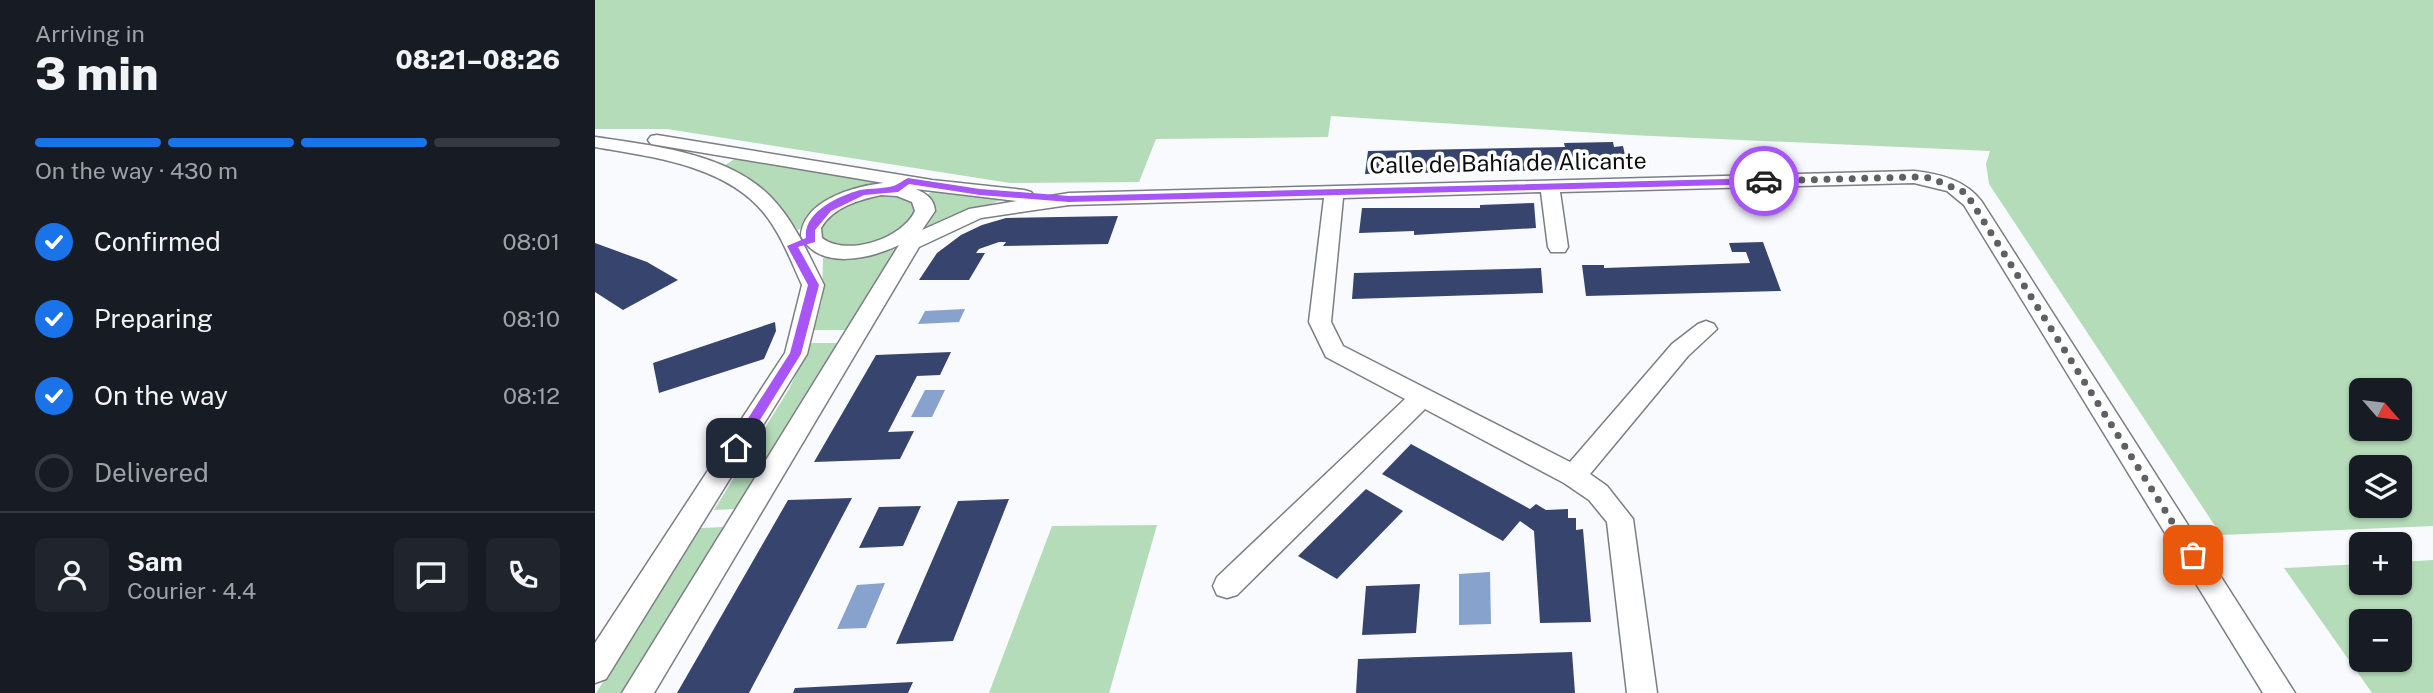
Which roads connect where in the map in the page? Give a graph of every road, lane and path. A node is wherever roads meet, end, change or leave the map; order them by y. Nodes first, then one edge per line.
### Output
1 (595, 142) edge
2 (903, 185) junction
3 (1550, 187) junction
4 (1334, 193) junction
5 (1069, 199) junction
6 (905, 240) junction
7 (801, 243) junction
8 (1558, 247) dead end
9 (1706, 329) dead end
10 (1421, 398) junction
11 (1573, 476) junction
12 (1227, 586) dead end
13 (595, 670) edge
14 (637, 693) edge
15 (1642, 693) edge
16 (2280, 693) edge

1 - 2 street, Calle de Bahía de Alicante
1 - 7 street
2 - 5 street, Calle de Bahía de Alicante
2 - 6 street
2 - 7 street
3 - 4 street, Calle de Bahía de Alicante
3 - 8 street
3 - 16 street, Calle de Bahía de Alicante
4 - 5 street, Calle de Bahía de Alicante
4 - 10 street
5 - 6 street, Calle de Bahía de Alicante
6 - 7 street, Calle de Bahía de Alicante
6 - 14 street
7 - 13 street
9 - 11 street
10 - 11 street
10 - 12 street
11 - 15 street

